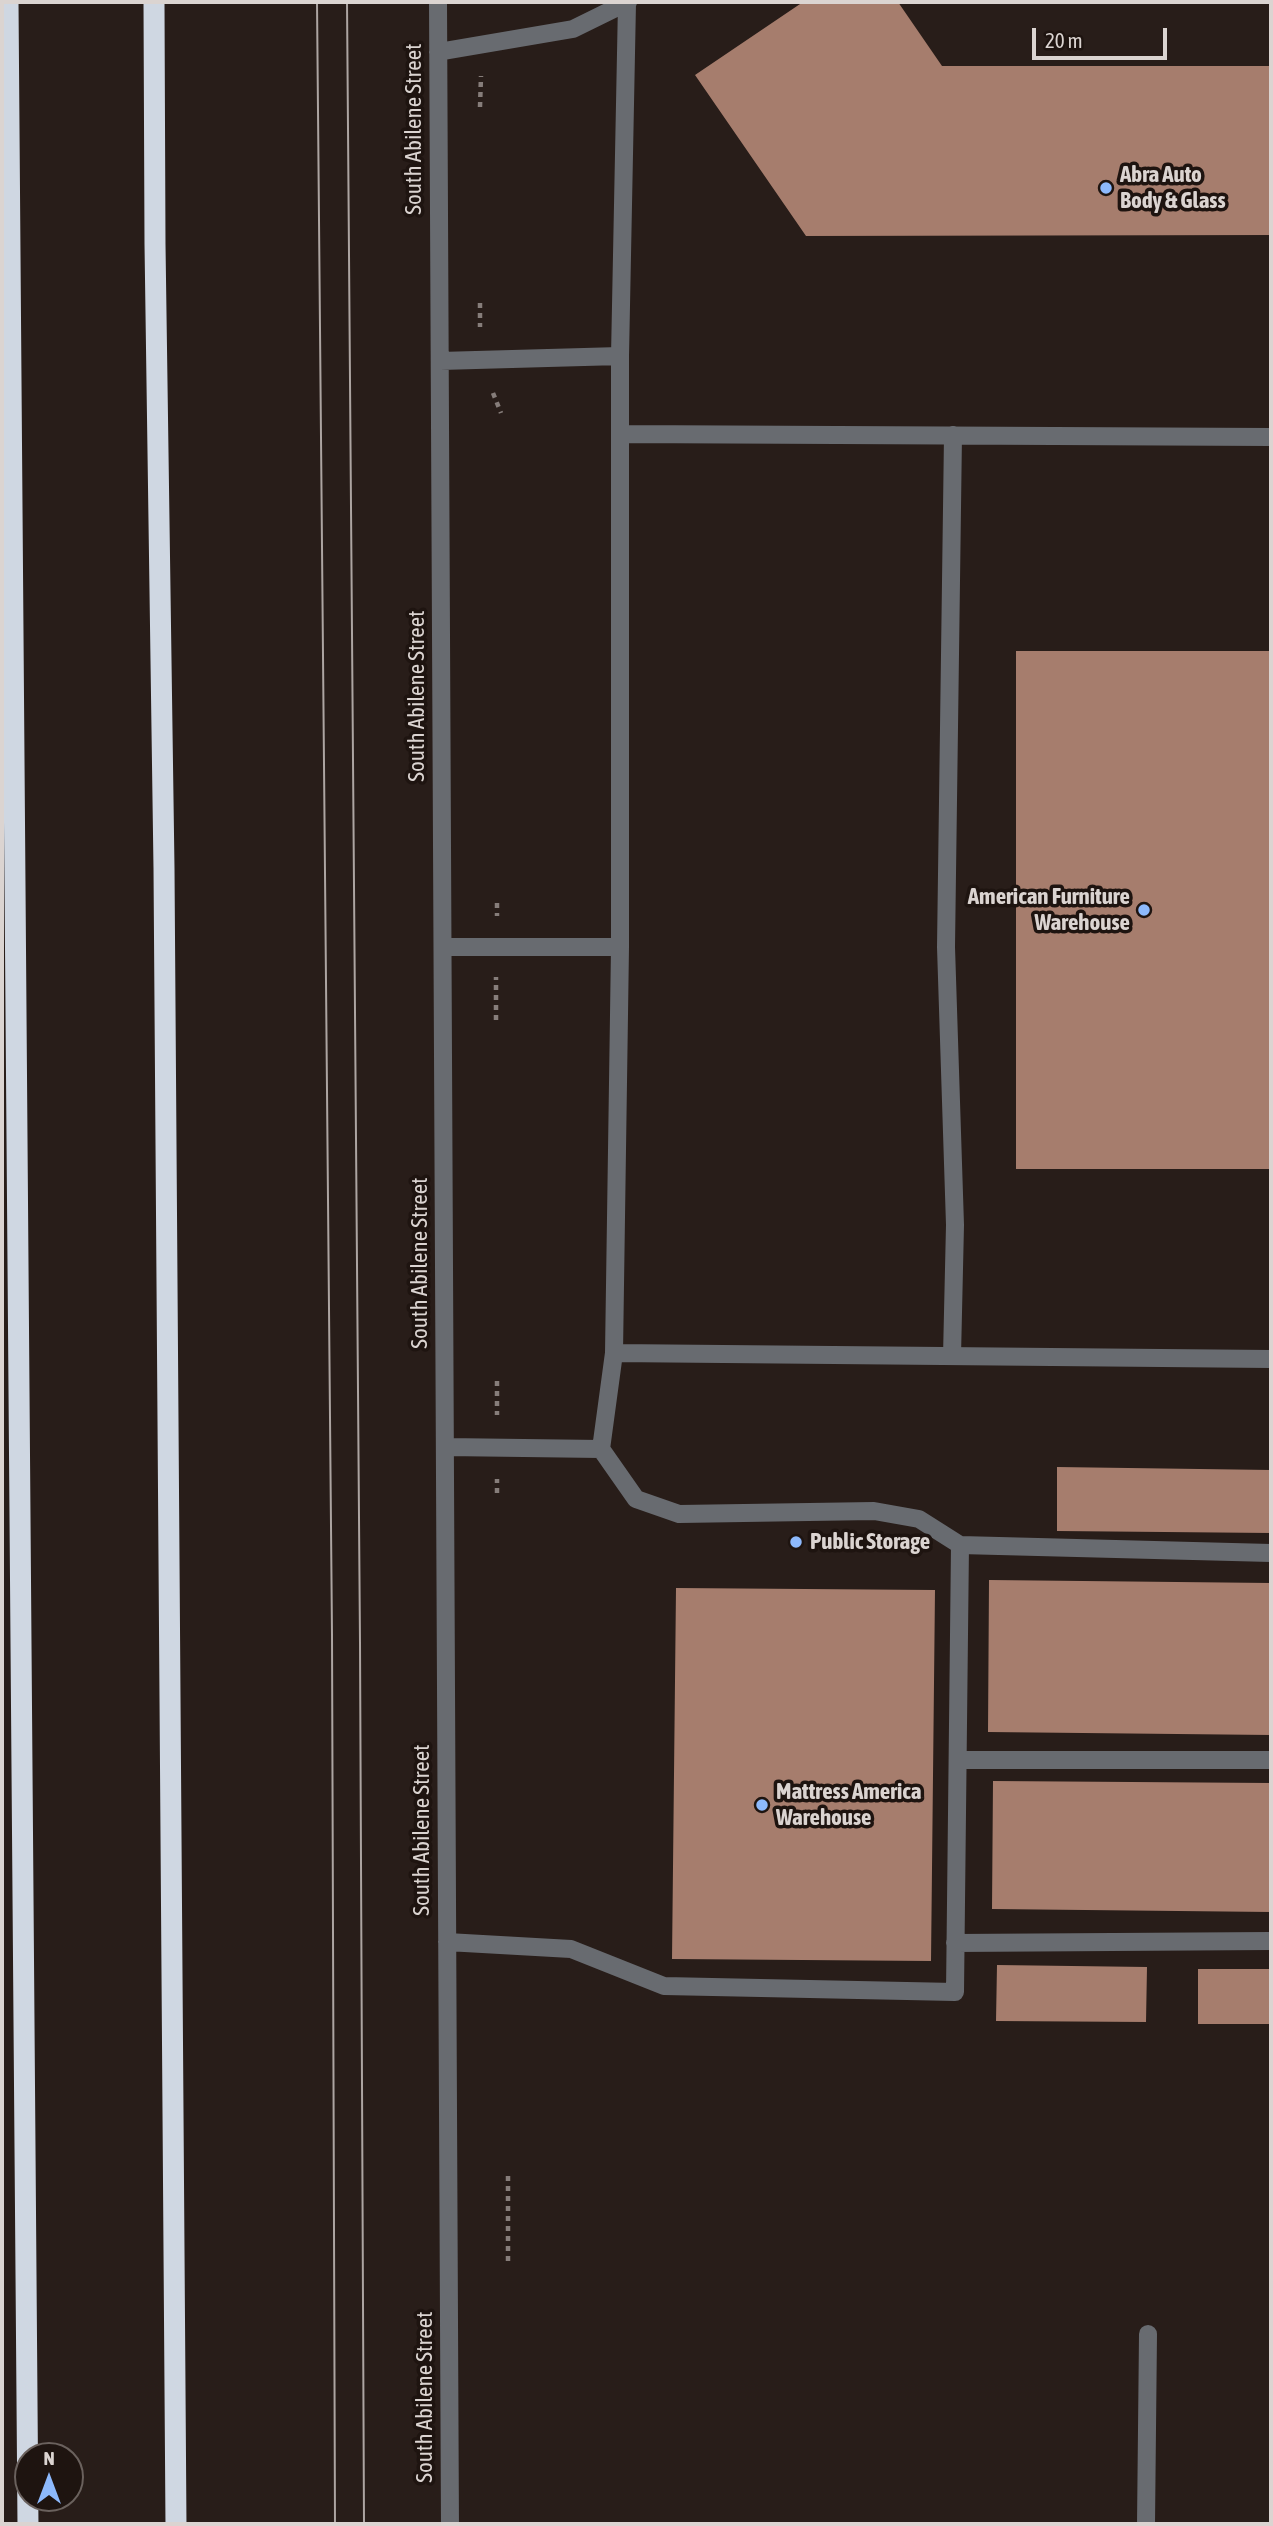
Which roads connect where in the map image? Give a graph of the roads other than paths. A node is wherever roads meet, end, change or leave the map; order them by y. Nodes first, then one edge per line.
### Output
1 (8, 2) edge
2 (154, 2) edge
3 (438, 2) edge
4 (628, 3) edge
5 (439, 52) junction
6 (620, 356) junction
7 (440, 361) junction
8 (620, 434) junction
9 (953, 435) junction
10 (1271, 437) edge
11 (443, 947) junction
12 (620, 947) junction
13 (614, 1353) junction
14 (952, 1356) junction
15 (1271, 1359) edge
16 (446, 1447) junction
17 (601, 1449) junction
18 (960, 1545) junction
19 (1271, 1553) edge
20 (958, 1760) junction
21 (1271, 1760) edge
22 (1271, 1941) edge
23 (447, 1942) junction
24 (955, 1943) junction
25 (1148, 2333) dead end
26 (28, 2524) edge
27 (176, 2524) edge
28 (450, 2524) edge
29 (1146, 2524) edge

1 - 26 highway
2 - 27 highway
3 - 5 street, South Abilene Street
4 - 5 street
4 - 6 street
5 - 7 street, South Abilene Street
6 - 7 street
6 - 8 street
7 - 11 street, South Abilene Street
8 - 9 street
8 - 12 street
9 - 10 street
9 - 14 street
11 - 12 street
11 - 16 street, South Abilene Street
12 - 13 street
13 - 14 street
13 - 17 street
14 - 15 street
16 - 17 street
16 - 23 street, South Abilene Street
17 - 18 street
18 - 19 street
18 - 20 street
20 - 21 street
20 - 24 street
22 - 24 street
23 - 24 street
23 - 28 street, South Abilene Street
25 - 29 street

